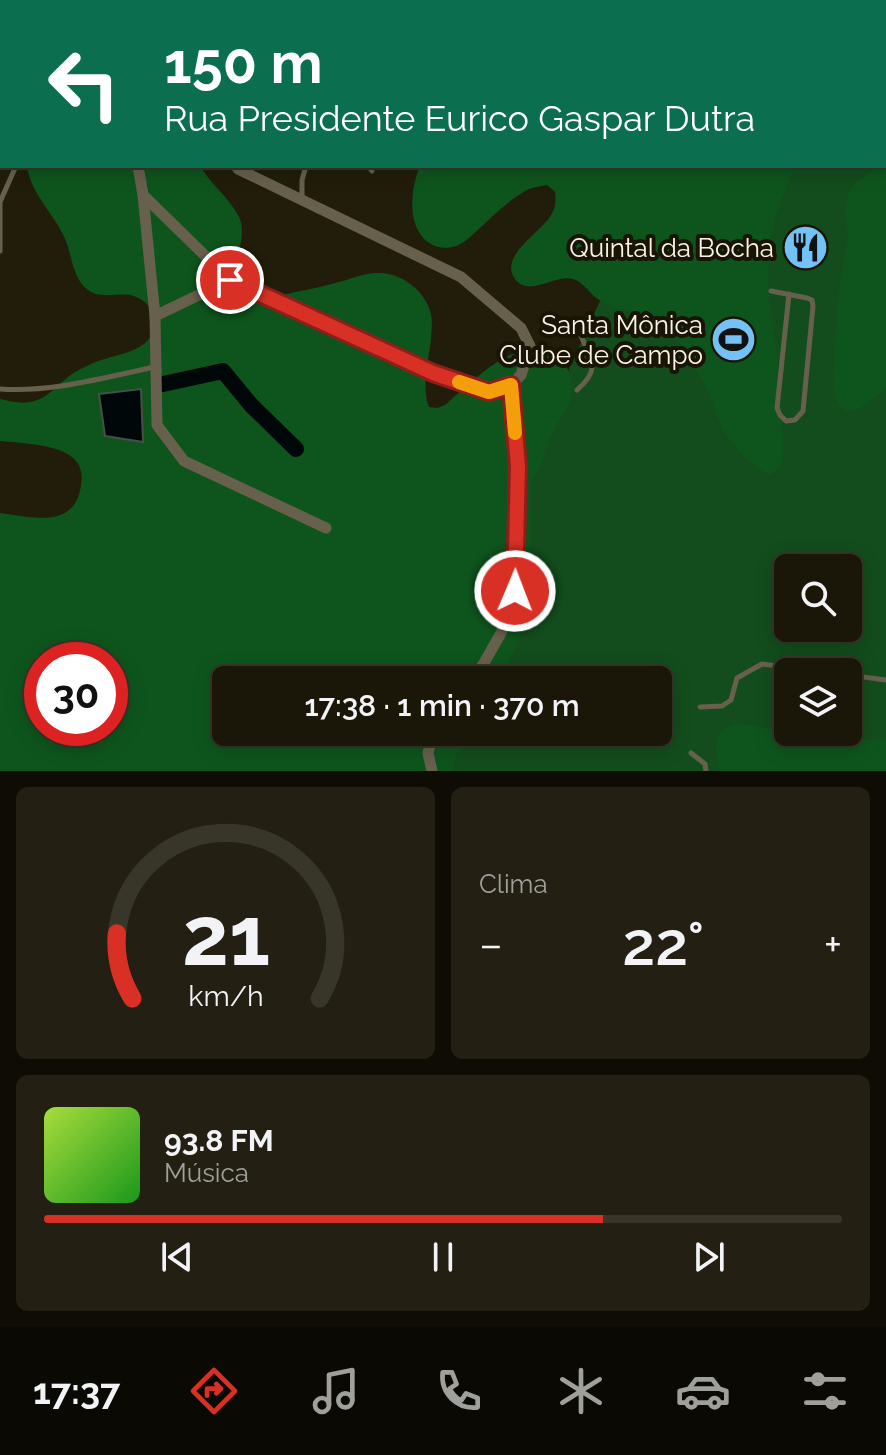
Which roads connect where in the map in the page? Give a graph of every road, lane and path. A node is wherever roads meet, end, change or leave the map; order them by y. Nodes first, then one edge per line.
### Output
1 (15, 168) edge
2 (138, 168) edge
3 (237, 168) edge
4 (305, 168) edge
5 (143, 195) junction
6 (302, 199) junction
7 (0, 251) edge
8 (230, 280) junction
9 (771, 291) dead end
10 (789, 294) junction
11 (155, 316) junction
12 (581, 336) dead end
13 (156, 367) junction
14 (511, 385) junction
15 (0, 389) edge
16 (577, 390) dead end
17 (326, 528) dead end
18 (482, 666) edge
19 (774, 666) edge
20 (862, 677) edge
21 (886, 680) edge
22 (700, 707) dead end
23 (430, 746) edge
24 (691, 753) dead end
25 (432, 771) edge
26 (706, 771) edge

1 - 7 lane
2 - 5 street
3 - 6 street
4 - 6 lane
5 - 8 street
5 - 11 street
6 - 14 street
8 - 11 street
8 - 14 street
9 - 10 lane
10 - 10 lane
11 - 13 street
12 - 16 lane
13 - 15 lane
13 - 17 street
14 - 18 street
19 - 22 lane
20 - 21 lane
23 - 25 street
24 - 26 lane

